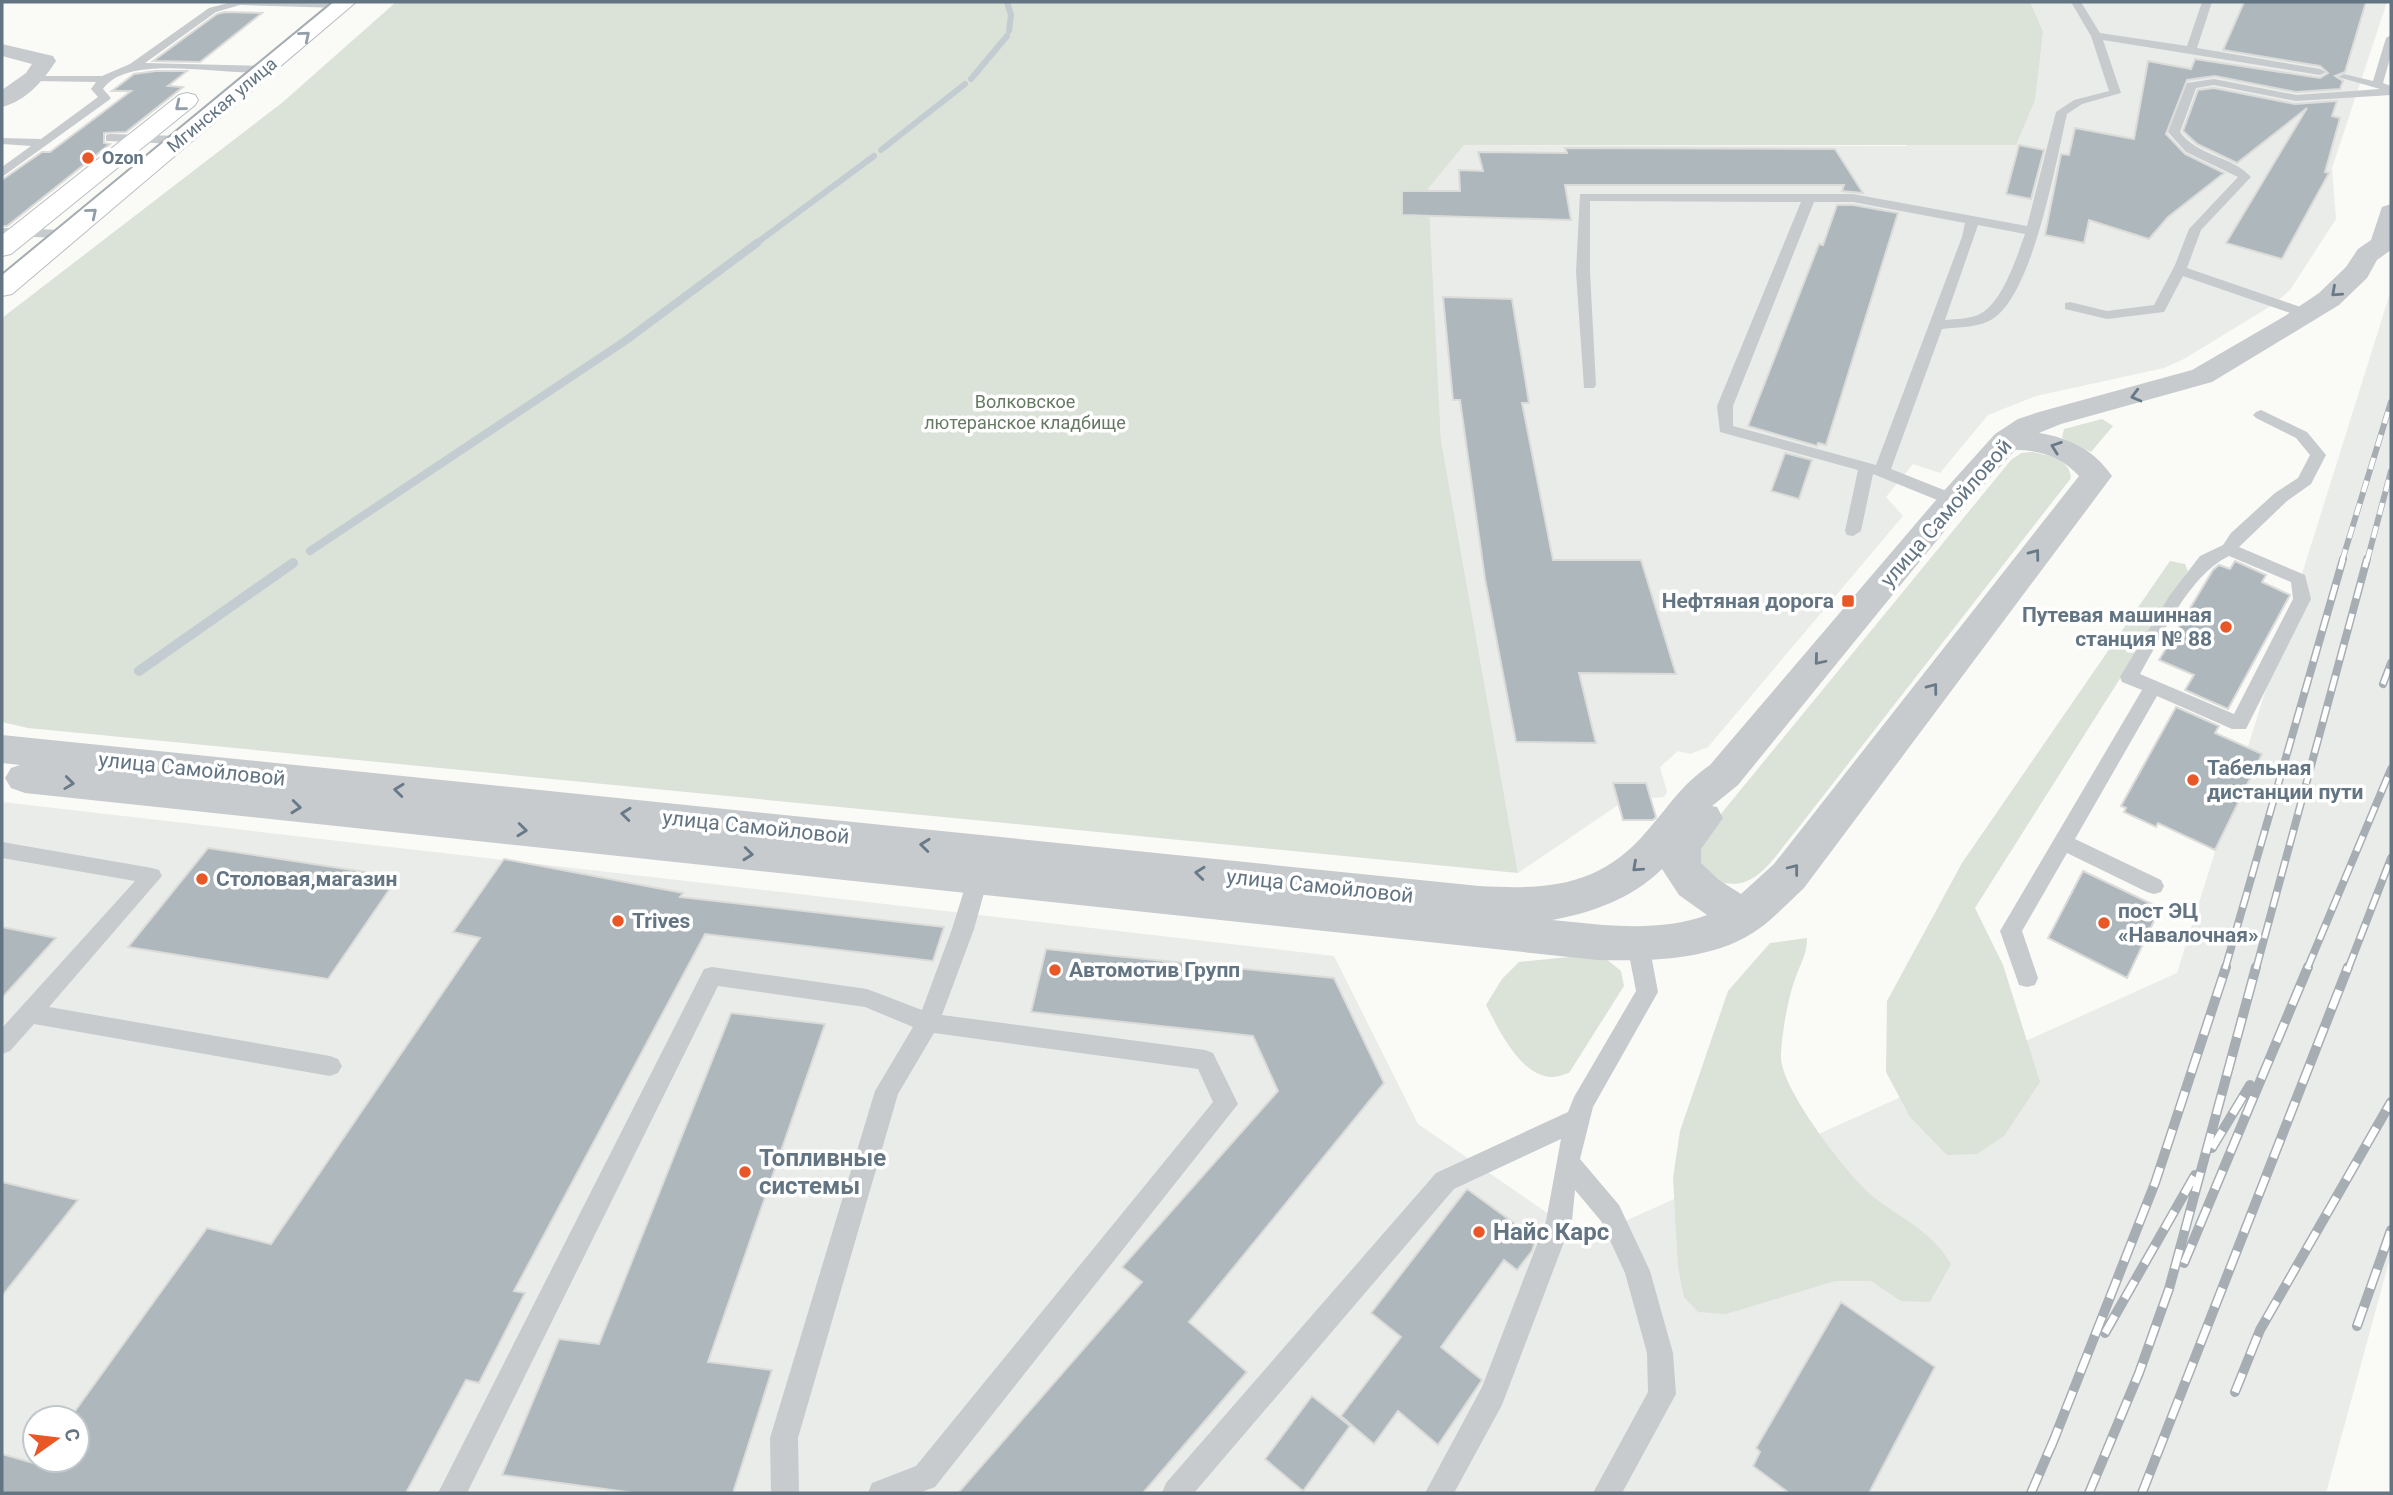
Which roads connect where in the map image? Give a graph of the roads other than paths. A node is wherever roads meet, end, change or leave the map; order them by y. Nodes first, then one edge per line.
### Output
1 (238, 2) edge
2 (2076, 2) edge
3 (2207, 2) edge
4 (308, 3) edge
5 (344, 4) edge
6 (276, 28) dead end
7 (2096, 36) junction
8 (2391, 38) edge
9 (257, 44) dead end
10 (2, 50) edge
11 (2191, 51) junction
12 (134, 66) junction
13 (227, 68) junction
14 (265, 69) junction
15 (2320, 72) dead end
16 (2344, 77) dead end
17 (34, 78) junction
18 (104, 79) junction
19 (2377, 85) junction
20 (2391, 90) edge
21 (2, 100) edge
22 (71, 137) dead end
23 (110, 138) dead end
24 (48, 139) junction
25 (138, 139) junction
26 (179, 140) junction
27 (2, 141) edge
28 (2, 173) edge
29 (1809, 198) junction
30 (2391, 212) edge
31 (1972, 220) junction
32 (2032, 230) junction
33 (12, 232) edge
34 (66, 234) junction
35 (2, 248) edge
36 (2179, 271) junction
37 (2, 288) edge
38 (2070, 306) dead end
39 (2307, 314) junction
40 (1937, 325) junction
41 (1589, 385) dead end
42 (2261, 415) dead end
43 (2006, 441) junction
44 (1874, 469) junction
45 (1953, 500) junction
46 (1853, 531) dead end
47 (2229, 549) junction
48 (2153, 687) junction
49 (2, 749) edge
50 (2, 775) edge
51 (1724, 775) junction
52 (2062, 842) junction
53 (2, 850) edge
54 (982, 864) junction
55 (2154, 886) dead end
56 (1745, 916) junction
57 (1638, 944) junction
58 (2027, 978) dead end
59 (29, 1013) junction
60 (928, 1023) junction
61 (2, 1044) edge
62 (330, 1066) dead end
63 (1578, 1119) junction
64 (1567, 1162) junction
65 (452, 1493) edge
66 (785, 1493) edge
67 (882, 1493) edge
68 (1176, 1493) edge
69 (1439, 1493) edge
70 (1607, 1493) edge

1 - 4 lane
1 - 12 lane
2 - 7 lane
3 - 11 lane
4 - 5 lane
4 - 6 street, Мгинская улица
14 -> 5 street, Мгинская улица
7 - 11 lane
7 - 32 lane
8 - 19 lane
9 - 13 street, Мгинская улица
10 - 17 street
11 - 15 lane
12 - 13 lane
12 - 18 lane
13 - 14 lane
13 -> 25 street, Мгинская улица
14 - 26 street, Мгинская улица
16 - 19 lane
17 - 18 lane
17 - 21 street
18 - 24 lane
19 - 20 lane
20 - 36 lane
22 - 24 lane
23 - 25 lane
24 - 27 lane
24 - 28 lane
25 - 26 lane
25 - 33 street, Мгинская улица
34 -> 26 street, Мгинская улица
29 - 31 lane
29 - 41 lane
29 - 44 lane
30 -> 39 street, улица Самойловой
31 - 32 lane
31 - 40 lane
32 - 40 lane
33 - 34 lane
33 - 35 street, Мгинская улица
34 - 37 street, Мгинская улица
36 - 38 lane
36 - 39 lane
39 -> 43 street, улица Самойловой
40 - 44 lane
42 - 47 lane
43 - 45 street, улица Самойловой
56 -> 43 street, улица Самойловой
44 - 45 lane
44 - 46 lane
45 -> 51 street, улица Самойловой
47 - 48 lane
47 - 48 lane
48 - 52 lane
54 -> 49 street, улица Самойловой
50 -> 54 street, улица Самойловой
51 -> 54 street, улица Самойловой
51 - 56 street
52 - 55 lane
52 - 58 lane
53 - 59 lane
54 - 57 street, улица Самойловой
54 - 60 lane
56 - 57 street, улица Самойловой
57 - 63 lane
59 - 61 lane
59 - 62 lane
60 - 65 lane
60 - 66 lane
60 - 67 lane
63 - 64 lane
63 - 68 lane
64 - 69 lane
64 - 70 lane

